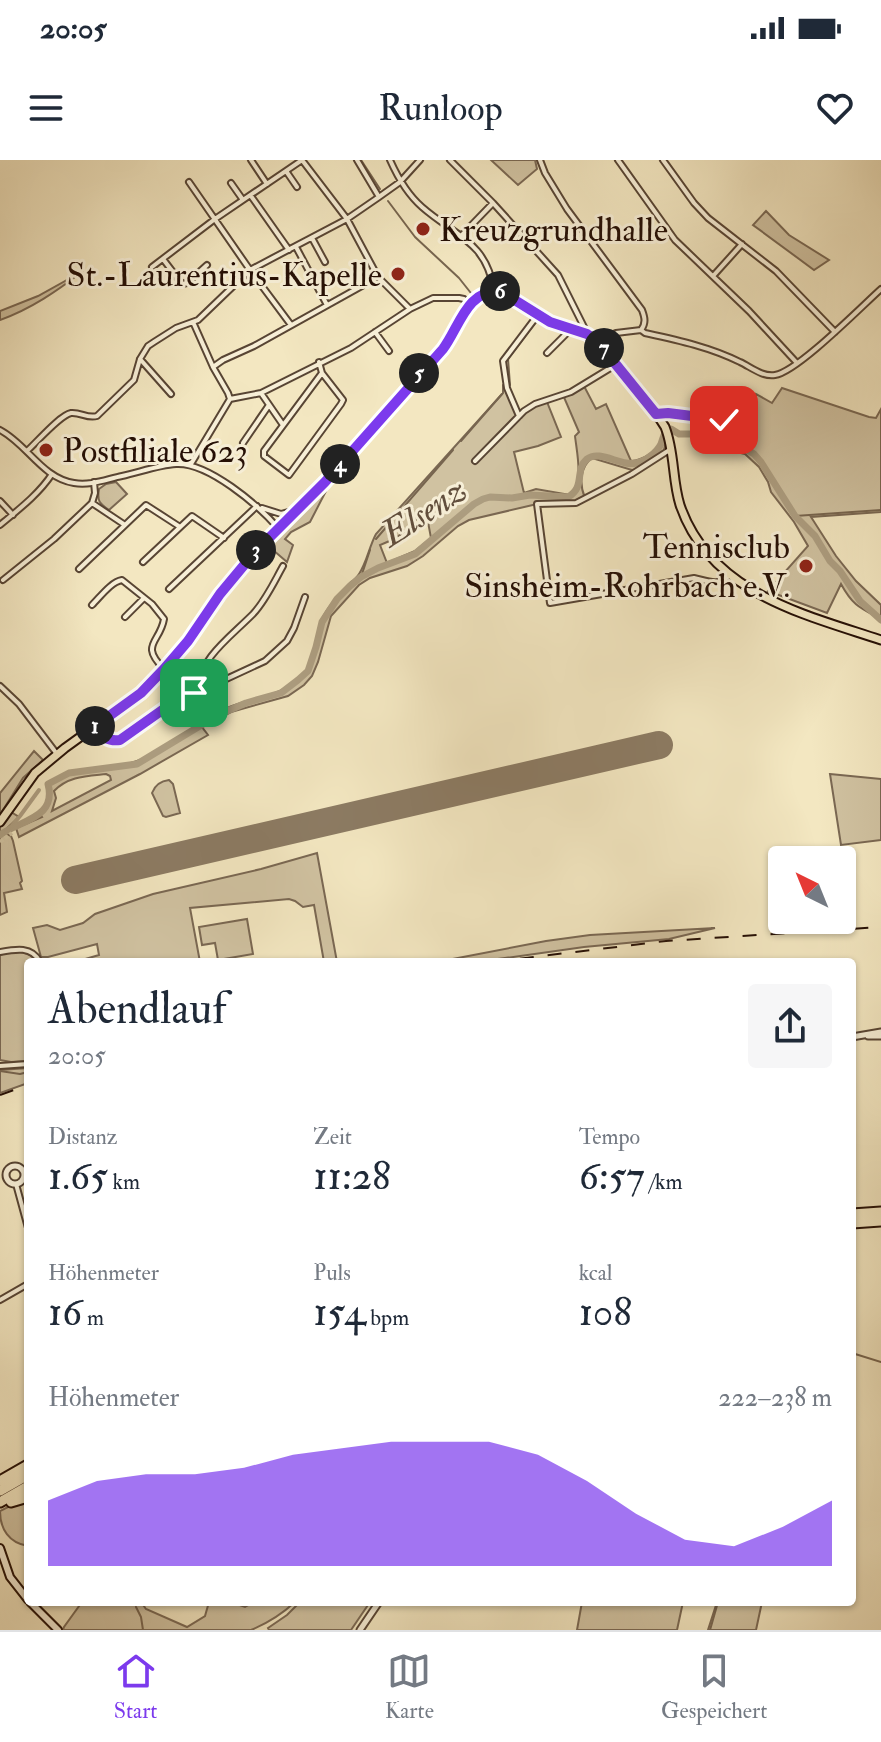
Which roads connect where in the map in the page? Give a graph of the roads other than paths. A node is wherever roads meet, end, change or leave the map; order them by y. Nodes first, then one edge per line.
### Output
1 (251, 160) edge
2 (301, 160) edge
3 (357, 160) edge
4 (390, 160) edge
5 (420, 160) edge
6 (450, 160) edge
7 (540, 160) edge
8 (618, 160) edge
9 (663, 160) edge
10 (286, 171) junction
11 (189, 182) dead end
12 (400, 182) junction
13 (231, 183) dead end
14 (267, 184) junction
15 (297, 187) dead end
16 (250, 195) junction
17 (379, 197) junction
18 (243, 200) junction
19 (493, 203) junction
20 (215, 219) junction
21 (347, 219) junction
22 (462, 236) junction
23 (312, 238) junction
24 (742, 244) junction
25 (296, 246) junction
26 (289, 250) junction
27 (163, 259) junction
28 (325, 262) dead end
29 (207, 265) dead end
30 (152, 267) dead end
31 (250, 270) junction
32 (713, 275) junction
33 (378, 277) junction
34 (881, 289) edge
35 (494, 290) junction
36 (474, 301) junction
37 (327, 305) junction
38 (410, 309) junction
39 (538, 315) junction
40 (193, 322) junction
41 (291, 325) junction
42 (571, 329) junction
43 (641, 330) junction
44 (375, 332) junction
45 (835, 332) junction
46 (587, 334) junction
47 (597, 341) junction
48 (389, 351) dead end
49 (547, 353) dead end
50 (140, 359) junction
51 (319, 362) junction
52 (797, 363) junction
53 (617, 364) junction
54 (213, 367) junction
55 (322, 373) junction
56 (261, 393) junction
57 (171, 394) dead end
58 (230, 399) junction
59 (269, 405) junction
60 (656, 414) junction
61 (519, 416) junction
62 (283, 425) junction
63 (739, 425) dead end
64 (0, 430) edge
65 (243, 443) dead end
66 (671, 449) junction
67 (27, 451) junction
68 (475, 461) dead end
69 (191, 465) junction
70 (52, 474) junction
71 (94, 482) junction
72 (0, 501) edge
73 (92, 503) junction
74 (257, 506) junction
75 (297, 509) junction
76 (274, 513) junction
77 (13, 515) junction
78 (0, 525) edge
79 (125, 525) junction
80 (281, 526) junction
81 (180, 527) junction
82 (224, 538) junction
83 (143, 562) dead end
84 (283, 566) dead end
85 (79, 569) dead end
86 (730, 575) junction
87 (3, 580) dead end
88 (169, 589) dead end
89 (305, 597) dead end
90 (144, 598) junction
91 (92, 605) dead end
92 (125, 617) dead end
93 (881, 640) edge
94 (164, 669) junction
95 (0, 686) edge
96 (194, 693) junction
97 (94, 727) junction
98 (57, 754) junction
99 (0, 822) edge
100 (0, 952) edge
101 (38, 958) edge
102 (881, 1034) edge
103 (856, 1036) edge
104 (24, 1064) edge
105 (0, 1066) edge
106 (24, 1173) edge
107 (3, 1179) edge
108 (24, 1179) edge
109 (16, 1184) junction
110 (881, 1212) edge
111 (24, 1213) edge
112 (856, 1214) edge
113 (881, 1221) edge
114 (856, 1223) edge
115 (24, 1286) edge
116 (0, 1300) edge
117 (16, 1464) dead end
118 (24, 1467) edge
119 (24, 1477) edge
120 (0, 1480) edge
121 (24, 1489) edge
122 (0, 1491) edge
123 (24, 1497) edge
124 (0, 1504) edge
125 (0, 1548) edge
126 (24, 1595) edge
127 (34, 1606) edge
128 (376, 1606) edge
129 (58, 1630) edge
130 (360, 1630) edge

1 - 14 street
2 - 10 street
2 - 21 street
3 - 17 street
4 - 12 street
5 - 12 street
6 - 19 street
7 - 43 street
8 - 32 street
9 - 24 street
10 - 14 street
10 - 15 street
11 - 20 street
12 - 17 street
12 - 22 street
13 - 18 street
14 - 16 street
16 - 18 street
16 - 26 street
17 - 21 street
18 - 20 street
19 - 22 street
19 - 46 street
20 - 27 street
20 - 31 street
21 - 23 street
21 - 33 street
22 - 35 street
23 - 25 street
23 - 28 street
24 - 32 street
24 - 45 street
25 - 26 street
25 - 37 street
26 - 31 street
27 - 29 street
27 - 30 street
31 - 40 street
31 - 41 street
32 - 52 street
33 - 37 street
33 - 38 street
34 - 45 street
35 - 36 main road
35 - 39 main road
36 - 38 street
36 - 75 main road
37 - 41 street
38 - 44 street
39 - 42 main road
39 - 61 street
40 - 50 street
40 - 54 street
41 - 54 street
42 - 46 main road
42 - 49 street
43 - 47 street
43 - 52 street
44 - 48 street
44 - 51 street
45 - 52 street
46 - 47 main road
47 - 53 main road
50 - 57 street
50 - 67 street
51 - 55 street
51 - 56 street
53 - 60 main road
53 - 61 street
54 - 58 street
55 - 62 street
55 - 62 street
56 - 58 street
56 - 59 street
58 - 69 street
59 - 62 street
59 - 65 street
60 - 63 street
60 - 66 main road
61 - 68 street
64 - 67 street
66 - 86 main road
66 - 86 street
67 - 70 street
69 - 71 street
69 - 74 street
70 - 71 street
70 - 77 street
71 - 73 street
72 - 77 street
73 - 79 street
73 - 87 street
74 - 76 street
74 - 80 street
74 - 82 street
75 - 76 street
75 - 80 main road
76 - 80 street
77 - 78 street
79 - 81 street
79 - 85 street
80 - 94 main road
81 - 82 street
81 - 83 street
82 - 88 street
84 - 96 street
86 - 93 main road
89 - 96 street
90 - 91 street
90 - 92 street
90 - 94 street
94 - 97 main road
95 - 98 street
96 - 97 street
97 - 98 main road
98 - 99 main road
100 - 101 street
102 - 103 street
104 - 105 street
106 - 107 street
107 - 109 street
108 - 109 street
109 - 111 street
110 - 112 highway
113 - 114 highway
115 - 116 street
117 - 120 highway
118 - 120 highway
119 - 122 highway
121 - 124 highway
123 - 124 highway
125 - 126 main road
127 - 129 main road
128 - 130 street

